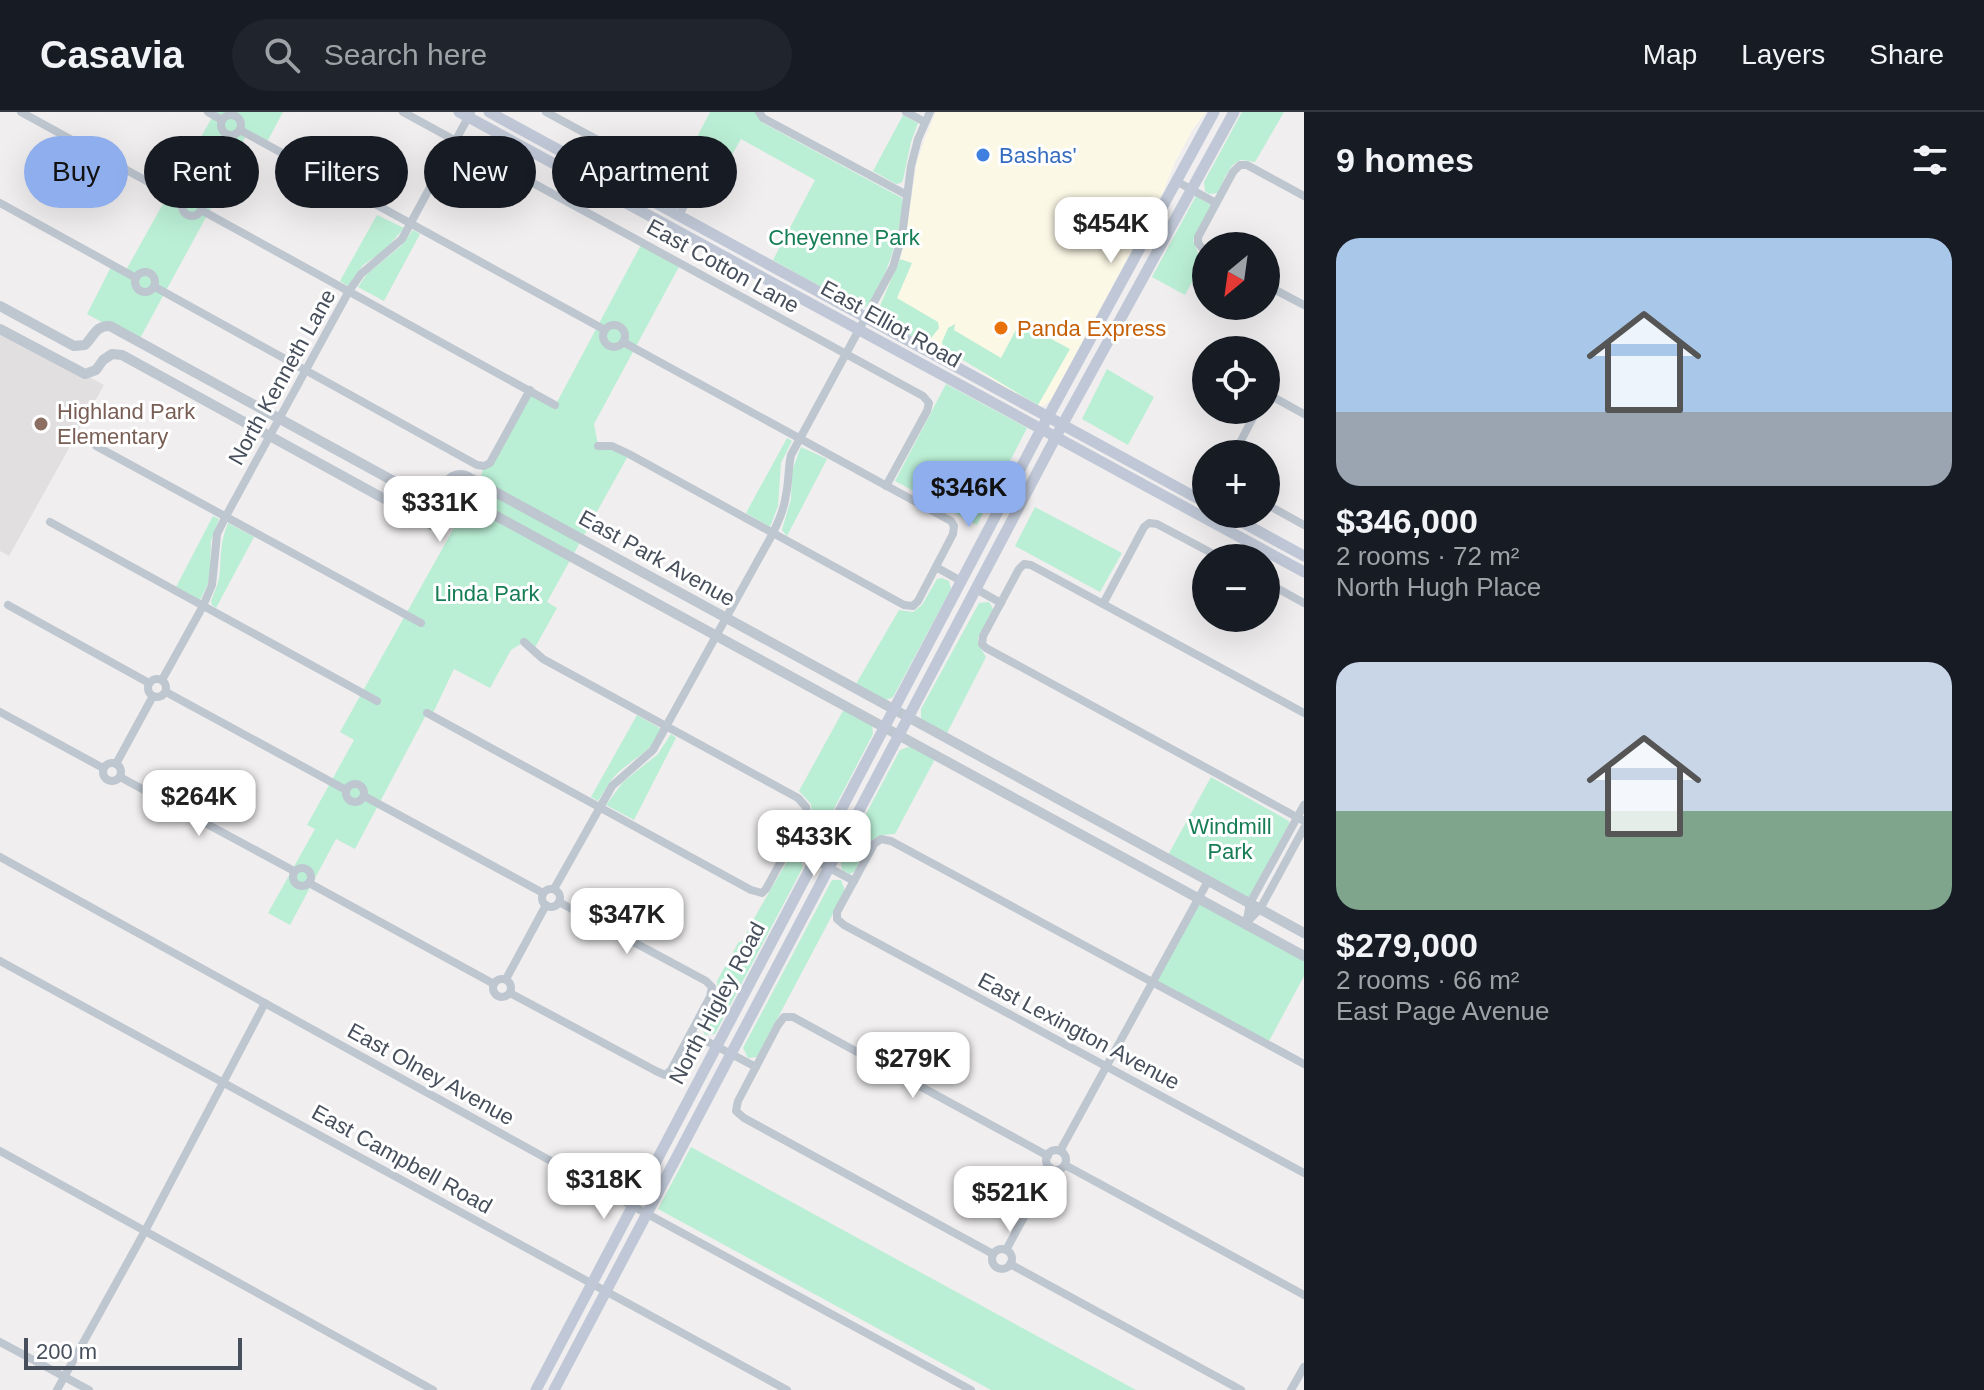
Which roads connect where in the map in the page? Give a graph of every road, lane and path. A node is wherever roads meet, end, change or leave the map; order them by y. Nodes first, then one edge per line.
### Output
1 (21, 112) edge
2 (208, 112) edge
3 (403, 112) edge
4 (489, 112) edge
5 (546, 112) edge
6 (759, 112) edge
7 (906, 112) edge
8 (930, 112) edge
9 (1214, 112) edge
10 (1234, 112) edge
11 (466, 114) edge
12 (222, 120) junction
13 (925, 122) junction
14 (240, 130) junction
15 (447, 136) edge
16 (458, 136) edge
17 (144, 180) edge
18 (1176, 181) junction
19 (536, 185) edge
20 (1191, 190) junction
21 (907, 195) junction
22 (1304, 196) edge
23 (424, 199) edge
24 (0, 203) edge
25 (1216, 203) junction
26 (182, 208) edge
27 (201, 210) joint
28 (679, 215) junction
29 (411, 223) junction
30 (1201, 232) edge
31 (136, 278) junction
32 (155, 287) junction
33 (349, 291) junction
34 (1280, 292) edge
35 (1304, 305) edge
36 (0, 306) edge
37 (866, 318) junction
38 (0, 329) edge
39 (605, 330) junction
40 (860, 330) junction
41 (623, 342) junction
42 (846, 354) junction
43 (307, 370) junction
44 (530, 390) junction
45 (1280, 401) edge
46 (555, 405) dead end
47 (1304, 414) edge
48 (280, 419) junction
49 (1045, 423) junction
50 (1063, 425) junction
51 (1056, 436) junction
52 (270, 437) junction
53 (799, 439) junction
54 (96, 446) dead end
55 (598, 446) dead end
56 (886, 486) junction
57 (1192, 495) edge
58 (1280, 512) edge
59 (226, 516) junction
60 (50, 522) dead end
61 (1304, 525) edge
62 (1253, 528) edge
63 (773, 533) junction
64 (1195, 544) edge
65 (1304, 556) edge
66 (936, 567) junction
67 (1304, 572) edge
68 (961, 581) junction
69 (976, 589) junction
70 (1280, 590) edge
71 (1001, 603) junction
72 (1304, 603) edge
73 (1103, 604) junction
74 (8, 605) dead end
75 (203, 606) junction
76 (726, 618) junction
77 (421, 623) dead end
78 (717, 636) junction
79 (524, 642) dead end
80 (162, 680) junction
81 (149, 683) junction
82 (166, 692) junction
83 (153, 696) junction
84 (377, 701) dead end
85 (894, 709) junction
86 (0, 712) edge
87 (427, 713) dead end
88 (1304, 713) edge
89 (909, 717) junction
90 (667, 727) junction
91 (885, 727) junction
92 (899, 735) junction
93 (116, 764) junction
94 (103, 768) junction
95 (120, 777) junction
96 (1304, 805) edge
97 (600, 807) junction
98 (1301, 819) edge
99 (1304, 828) edge
100 (790, 847) junction
101 (0, 857) edge
102 (815, 860) junction
103 (829, 868) junction
104 (854, 881) junction
105 (1208, 881) junction
106 (554, 889) junction
107 (543, 893) junction
108 (1199, 898) junction
109 (559, 902) junction
110 (1250, 903) junction
111 (546, 905) junction
112 (1260, 909) junction
113 (1246, 924) junction
114 (1304, 933) edge
115 (1304, 956) edge
116 (0, 961) edge
117 (506, 979) junction
118 (1153, 982) junction
119 (494, 984) junction
120 (510, 993) junction
121 (265, 1003) junction
122 (691, 1033) junction
123 (716, 1047) junction
124 (731, 1055) junction
125 (1304, 1064) edge
126 (1107, 1066) junction
127 (756, 1067) junction
128 (223, 1081) junction
129 (0, 1151) edge
130 (1060, 1151) junction
131 (1048, 1156) junction
132 (1065, 1165) junction
133 (1051, 1168) junction
134 (1304, 1173) edge
135 (632, 1206) junction
136 (647, 1213) junction
137 (145, 1231) junction
138 (1006, 1250) junction
139 (993, 1254) junction
140 (1010, 1264) junction
141 (591, 1283) junction
142 (606, 1291) junction
143 (1304, 1295) edge
144 (0, 1342) edge
145 (1304, 1367) edge
146 (64, 1376) junction
147 (57, 1390) edge
148 (89, 1390) edge
149 (433, 1390) edge
150 (536, 1390) edge
151 (554, 1390) edge
152 (787, 1390) edge
153 (971, 1390) edge
154 (1241, 1390) edge
155 (1291, 1390) edge

1 - 17 street
2 - 12 street
3 - 15 street, East Cotton Lane
4 - 28 main road, East Elliot Road
5 - 28 street
6 - 21 street
7 - 13 street
8 - 13 street
9 - 18 main road, North Higley Road
10 - 20 main road, North Higley Road
11 - 16 street, North Kenneth Lane
11 - 40 main road, East Elliot Road
12 - 14 street
12 - 14 street
13 - 21 street
14 - 29 street
18 - 20 street
18 - 49 main road, North Higley Road
19 - 42 street, East Cotton Lane
20 - 25 street
20 - 50 main road, North Higley Road
21 - 37 street
22 - 25 street
23 - 29 street, North Kenneth Lane
24 - 31 street
25 - 30 street
26 - 27 street
27 - 33 street
28 - 37 main road, East Elliot Road
29 - 33 street, North Kenneth Lane
29 - 39 street
31 - 32 street
31 - 32 street
32 - 43 street
33 - 43 street, North Kenneth Lane
33 - 44 street
34 - 35 street
36 - 48 street, East Park Avenue
37 - 40 street
37 - 49 main road, East Elliot Road
38 - 52 street, East Park Avenue
39 - 41 street
39 - 41 street
40 - 42 street
40 - 49 main road, East Elliot Road
41 - 53 street
42 - 53 street
42 - 56 street, East Cotton Lane
43 - 44 street
43 - 48 street, North Kenneth Lane
44 - 46 street
45 - 47 street
48 - 52 street, North Kenneth Lane
48 - 76 street, East Park Avenue
49 - 50 main road, East Elliot Road
49 - 51 main road, East Elliot Road
49 - 68 main road, North Higley Road
50 - 51 main road, North Higley Road
50 - 57 main road, East Elliot Road
51 - 67 main road, East Elliot Road
51 - 69 main road, North Higley Road
52 - 59 street, North Kenneth Lane
52 - 78 street, East Park Avenue
53 - 56 street
53 - 63 street
54 - 59 street
55 - 63 street
56 - 66 street
58 - 61 street
59 - 75 street, North Kenneth Lane
59 - 77 street
60 - 75 street
62 - 65 main road
63 - 66 street
63 - 76 street
64 - 73 street
66 - 68 street
68 - 85 main road, North Higley Road
69 - 71 street
69 - 89 main road, North Higley Road
70 - 72 street
71 - 73 street
71 - 98 street
73 - 88 street
74 - 81 street
75 - 80 street, North Kenneth Lane
75 - 84 street
76 - 78 street
76 - 85 street, East Park Avenue
78 - 90 street
78 - 91 street, East Park Avenue
79 - 90 street
80 - 81 street
80 - 82 street
81 - 83 street
82 - 83 street
82 - 107 street
83 - 93 street
85 - 89 street, East Park Avenue
85 - 91 main road, North Higley Road
86 - 94 street
87 - 97 street
89 - 92 main road, North Higley Road
89 - 105 street, East Park Avenue
90 - 97 street
90 - 100 street
91 - 92 street, East Park Avenue
91 - 102 main road, North Higley Road
92 - 103 main road, North Higley Road
92 - 108 street, East Park Avenue
93 - 94 street
93 - 95 street
94 - 95 street
95 - 119 street
96 - 98 street
97 - 100 street
97 - 106 street
98 - 110 street
99 - 112 street
100 - 102 street
101 - 121 street, East Olney Avenue
102 - 103 street
102 - 123 main road, North Higley Road
103 - 104 street
103 - 124 main road, North Higley Road
104 - 118 street
104 - 126 street, East Lexington Avenue
105 - 108 street
105 - 110 street, East Park Avenue
106 - 107 street
106 - 109 street
107 - 111 street
108 - 113 street, East Park Avenue
108 - 118 street
109 - 111 street
109 - 122 street
110 - 112 street, East Park Avenue
110 - 113 street
111 - 117 street
112 - 113 street
112 - 114 street, East Park Avenue
113 - 115 street, East Park Avenue
116 - 128 street, East Campbell Road
117 - 119 street
117 - 120 street
118 - 125 street
118 - 126 street
119 - 120 street
120 - 122 street
121 - 128 street
121 - 135 street, East Olney Avenue
122 - 123 street
123 - 124 street
123 - 135 main road, North Higley Road
124 - 127 street
124 - 136 main road, North Higley Road
126 - 130 street
126 - 134 street, East Lexington Avenue
127 - 131 street
127 - 139 street
128 - 137 street
128 - 141 street, East Campbell Road
129 - 137 street
130 - 131 street
130 - 132 street
131 - 133 street
132 - 133 street
132 - 143 street
133 - 138 street
135 - 136 street, East Olney Avenue
135 - 141 main road, North Higley Road
136 - 142 main road, North Higley Road
136 - 153 street, East Olney Avenue
137 - 146 street
137 - 149 street
138 - 139 street
138 - 140 street
139 - 140 street
140 - 154 street
141 - 142 street, East Campbell Road
141 - 150 main road, North Higley Road
142 - 151 main road, North Higley Road
142 - 152 street, East Campbell Road
144 - 146 street
145 - 155 street
146 - 147 street
146 - 148 street

